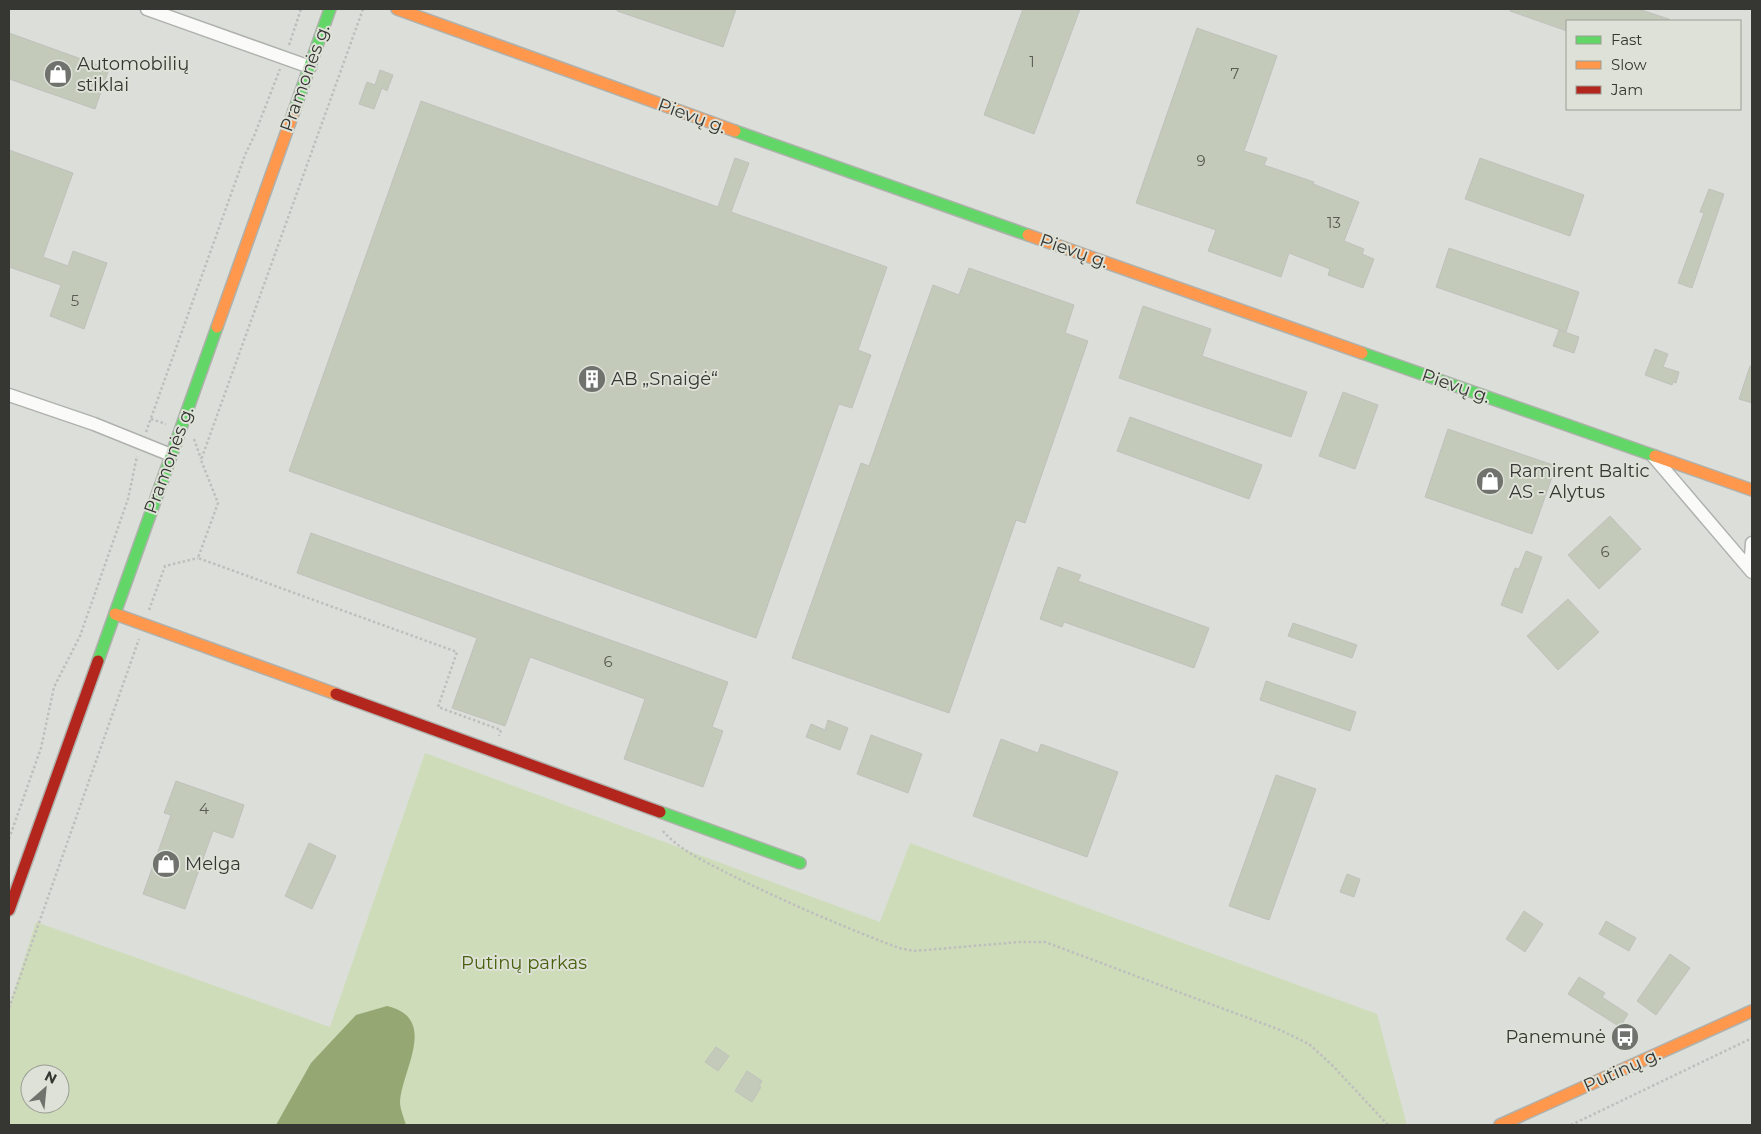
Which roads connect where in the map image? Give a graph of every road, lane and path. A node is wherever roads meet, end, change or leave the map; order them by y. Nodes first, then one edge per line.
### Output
1 (147, 9) edge
2 (301, 9) edge
3 (330, 9) edge
4 (363, 9) edge
5 (396, 9) edge
6 (284, 58) junction
7 (310, 67) junction
8 (9, 395) edge
9 (142, 444) junction
10 (1651, 454) junction
11 (171, 455) junction
12 (1752, 490) edge
13 (1752, 543) edge
14 (198, 558) junction
15 (1751, 570) edge
16 (115, 614) junction
17 (144, 624) junction
18 (494, 750) junction
19 (653, 808) junction
20 (9, 839) edge
21 (800, 863) dead end
22 (9, 910) edge
23 (9, 1008) edge
24 (1750, 1011) edge
25 (1752, 1038) edge
26 (1388, 1125) edge
27 (1500, 1125) edge
28 (1571, 1125) edge

1 - 6 street
2 - 6 path
3 - 7 street, Pramonės g.
4 - 14 path
5 - 10 street, Pievų g.
6 - 7 street
6 - 9 path
7 - 11 street, Pramonės g.
8 - 9 street
9 - 11 street
9 - 20 path
10 - 12 street, Pievų g.
10 - 15 street
11 - 16 street, Pramonės g.
13 - 15 street
14 - 17 path
14 - 18 path
16 - 17 street
16 - 22 street, Pramonės g.
17 - 18 street
17 - 23 path
18 - 19 street
19 - 21 street
19 - 26 path
24 - 27 street, Putinų g.
25 - 28 path

